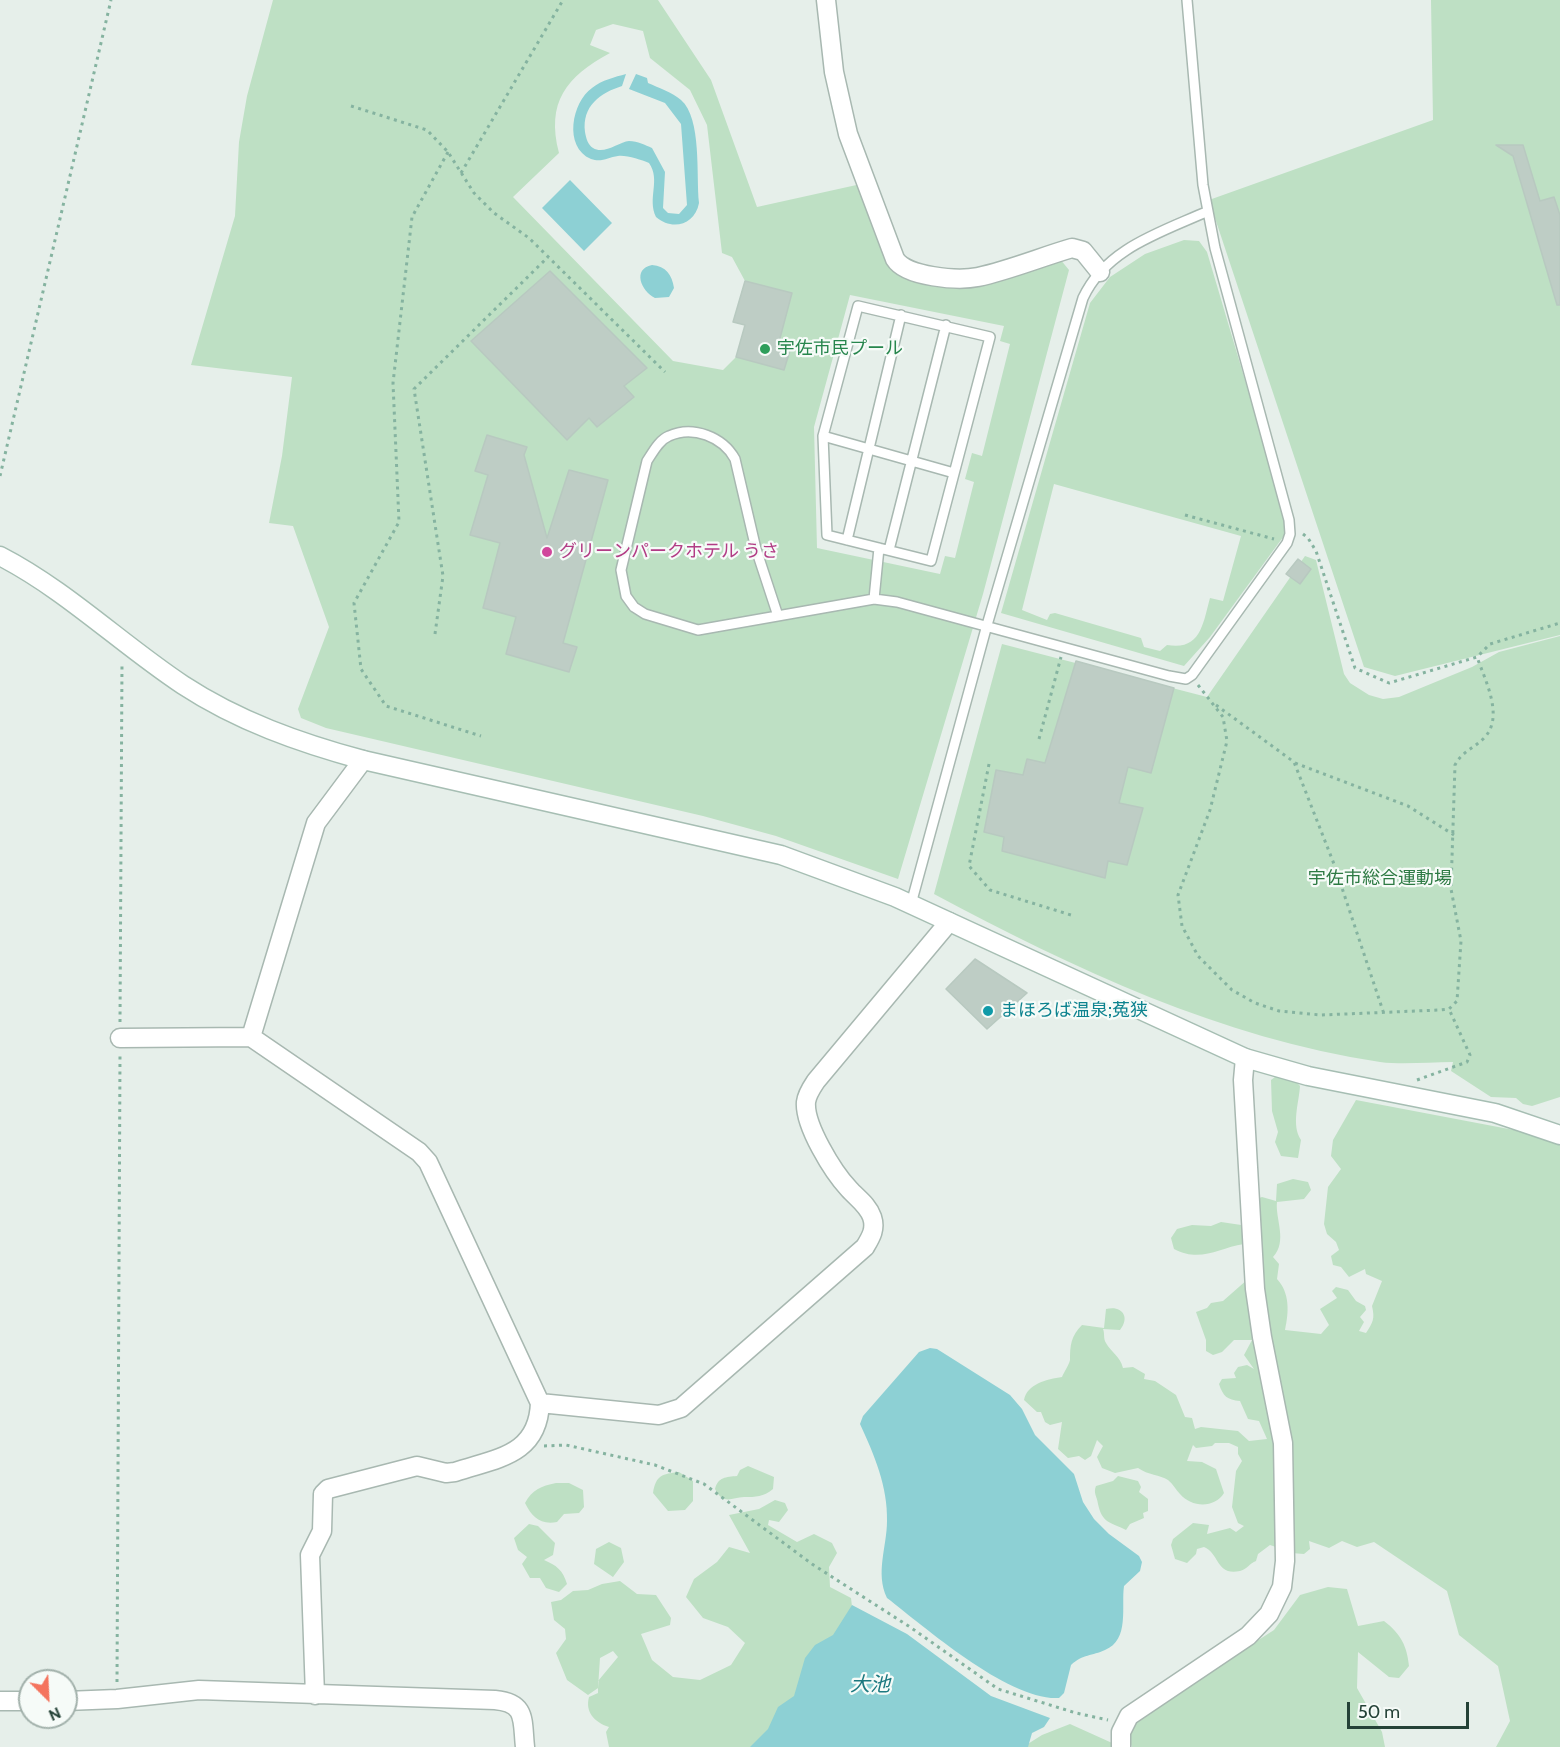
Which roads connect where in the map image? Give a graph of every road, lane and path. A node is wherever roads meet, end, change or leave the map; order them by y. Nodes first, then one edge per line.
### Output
1 (111, 0) edge
2 (563, 0) edge
3 (826, 0) edge
4 (1187, 0) edge
5 (351, 106) dead end
6 (448, 152) junction
7 (461, 173) junction
8 (1208, 211) junction
9 (548, 256) junction
10 (1100, 272) junction
11 (901, 315) junction
12 (946, 326) junction
13 (665, 372) dead end
14 (823, 436) junction
15 (869, 449) junction
16 (911, 461) junction
17 (954, 473) junction
18 (0, 476) edge
19 (1185, 515) dead end
20 (1290, 529) junction
21 (1276, 539) dead end
22 (847, 540) junction
23 (884, 549) junction
24 (0, 556) edge
25 (874, 599) junction
26 (777, 616) junction
27 (1560, 623) edge
28 (987, 625) junction
29 (435, 634) dead end
30 (122, 641) junction
31 (1062, 656) dead end
32 (1477, 657) junction
33 (1192, 675) junction
34 (1211, 701) junction
35 (481, 736) dead end
36 (1039, 739) dead end
37 (363, 760) junction
38 (1294, 762) junction
39 (989, 764) dead end
40 (1454, 835) junction
41 (911, 904) junction
42 (1071, 915) dead end
43 (949, 922) junction
44 (1449, 1009) junction
45 (1383, 1011) junction
46 (251, 1037) junction
47 (120, 1038) junction
48 (1245, 1058) junction
49 (1388, 1091) junction
50 (1560, 1135) edge
51 (540, 1403) junction
52 (516, 1451) junction
53 (315, 1695) junction
54 (117, 1699) junction
55 (0, 1701) edge
56 (18, 1701) edge
57 (78, 1701) edge
58 (1125, 1723) junction
59 (525, 1747) edge
60 (1120, 1747) edge

1 - 18 path
2 - 7 path
3 - 10 street
4 - 8 lane
5 - 6 path
6 - 7 path
6 - 35 path
7 - 9 path
8 - 10 lane
8 - 20 lane
9 - 13 path
9 - 29 path
10 - 28 lane
11 - 12 lane
11 - 14 lane
11 - 15 lane
12 - 16 lane
12 - 17 lane
14 - 15 lane
14 - 22 lane
15 - 16 lane
15 - 22 lane
16 - 17 lane
16 - 23 lane
17 - 23 lane
19 - 21 path
20 - 32 path
20 - 33 lane
22 - 23 lane
23 - 25 lane
24 - 30 street
25 - 26 lane
25 - 28 lane
26 - 26 lane
27 - 32 path
28 - 33 lane
28 - 41 lane
30 - 37 street
30 - 47 path
31 - 36 path
32 - 40 path
33 - 34 path
34 - 38 path
34 - 45 path
37 - 41 street
37 - 46 street
38 - 40 path
38 - 45 path
39 - 42 path
40 - 44 path
41 - 43 street
43 - 48 street
43 - 51 street
44 - 45 path
44 - 49 path
46 - 47 street
46 - 51 street
47 - 54 path
48 - 49 street
48 - 58 street
49 - 50 street
51 - 52 street
52 - 53 street
52 - 58 path
53 - 54 street
53 - 59 street
54 - 57 street
55 - 56 street
58 - 60 street

